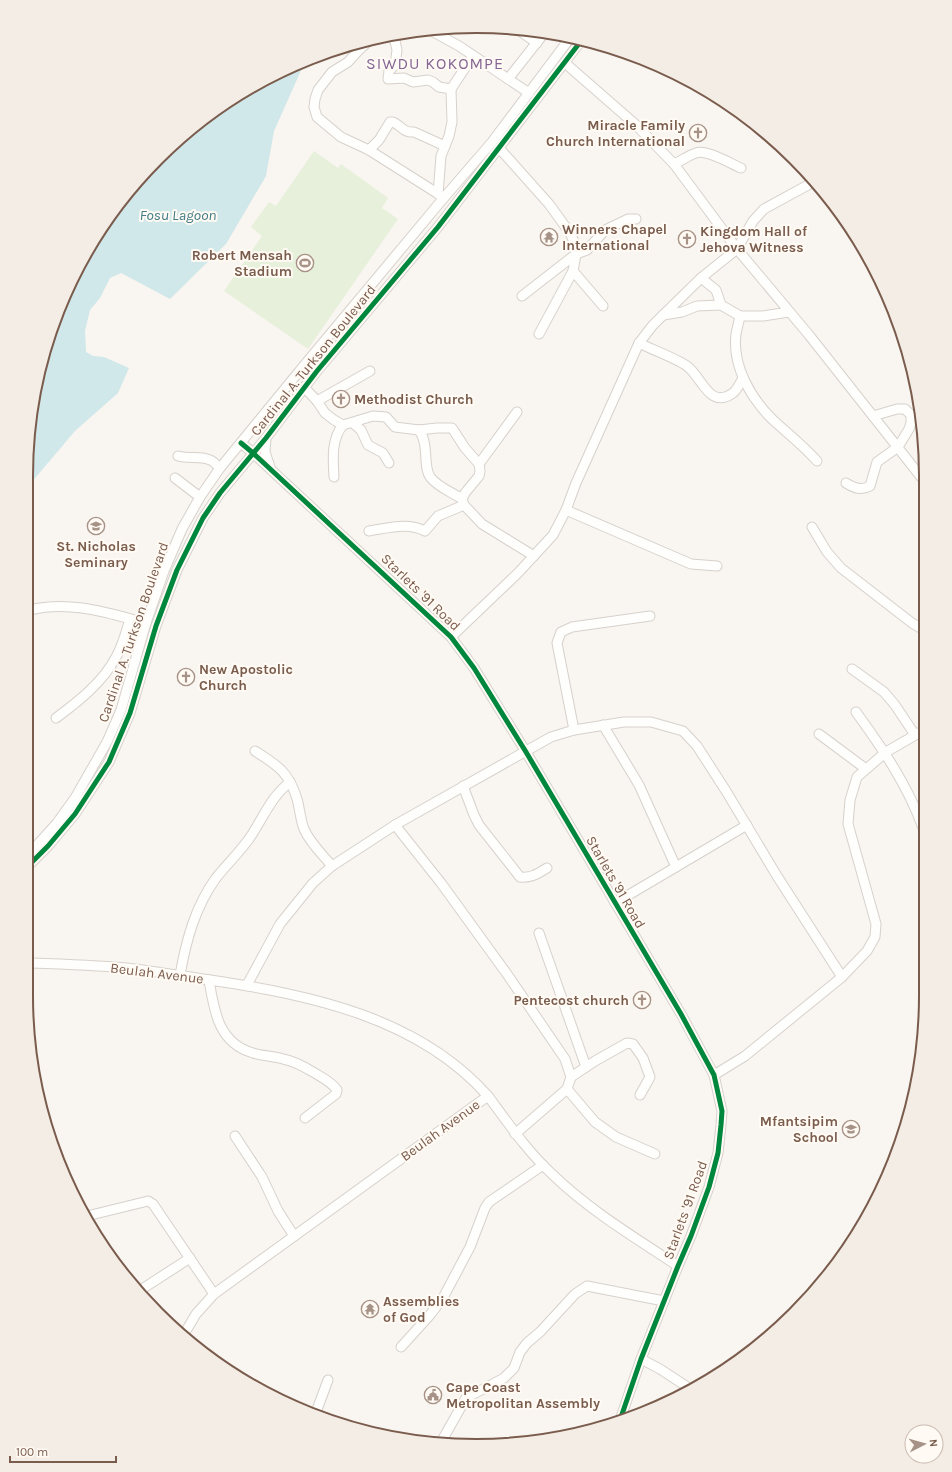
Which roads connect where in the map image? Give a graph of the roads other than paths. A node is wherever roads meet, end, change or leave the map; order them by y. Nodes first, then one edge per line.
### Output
1 (438, 35) edge
2 (527, 36) edge
3 (541, 38) edge
4 (395, 41) edge
5 (537, 43) junction
6 (567, 43) edge
7 (578, 45) edge
8 (361, 48) edge
9 (473, 56) junction
10 (565, 63) junction
11 (508, 79) junction
12 (451, 89) junction
13 (535, 90) junction
14 (445, 146) junction
15 (500, 148) junction
16 (369, 150) junction
17 (674, 164) junction
18 (741, 168) dead end
19 (809, 184) edge
20 (440, 197) junction
21 (636, 218) dead end
22 (426, 219) junction
23 (438, 227) junction
24 (737, 249) junction
25 (576, 254) junction
26 (573, 271) junction
27 (702, 278) junction
28 (522, 296) dead end
29 (721, 305) junction
30 (603, 306) dead end
31 (789, 312) junction
32 (663, 315) junction
33 (740, 316) junction
34 (539, 334) dead end
35 (639, 343) junction
36 (306, 363) junction
37 (317, 371) junction
38 (370, 371) dead end
39 (743, 378) junction
40 (304, 387) junction
41 (317, 401) junction
42 (517, 412) dead end
43 (873, 416) junction
44 (353, 423) junction
45 (343, 425) junction
46 (419, 430) junction
47 (266, 438) junction
48 (241, 443) junction
49 (898, 447) junction
50 (253, 453) junction
51 (178, 456) dead end
52 (817, 461) dead end
53 (389, 463) dead end
54 (479, 464) junction
55 (220, 468) junction
56 (270, 469) junction
57 (919, 474) edge
58 (334, 477) dead end
59 (175, 478) dead end
60 (846, 482) dead end
61 (200, 497) junction
62 (463, 502) junction
63 (566, 510) junction
64 (812, 527) dead end
65 (369, 531) dead end
66 (534, 556) junction
67 (716, 566) dead end
68 (33, 610) edge
69 (650, 616) dead end
70 (130, 619) junction
71 (146, 623) junction
72 (919, 627) edge
73 (451, 637) junction
74 (852, 669) dead end
75 (856, 712) dead end
76 (56, 718) dead end
77 (603, 725) junction
78 (574, 730) junction
79 (919, 733) edge
80 (819, 734) dead end
81 (915, 735) junction
82 (255, 751) dead end
83 (526, 752) junction
84 (886, 752) junction
85 (866, 769) junction
86 (290, 782) junction
87 (463, 786) junction
88 (919, 819) edge
89 (395, 825) junction
90 (747, 825) junction
91 (33, 849) edge
92 (33, 861) edge
93 (332, 866) junction
94 (547, 868) dead end
95 (676, 868) junction
96 (615, 903) junction
97 (539, 933) dead end
98 (33, 963) edge
99 (180, 975) junction
100 (842, 977) junction
101 (209, 980) junction
102 (248, 985) junction
103 (586, 1067) junction
104 (714, 1075) junction
105 (571, 1077) junction
106 (567, 1089) junction
107 (640, 1095) dead end
108 (488, 1096) junction
109 (305, 1118) dead end
110 (515, 1134) junction
111 (235, 1136) dead end
112 (655, 1154) dead end
113 (543, 1165) junction
114 (91, 1215) edge
115 (294, 1236) junction
116 (190, 1258) junction
117 (678, 1266) junction
118 (143, 1288) edge
119 (214, 1294) junction
120 (664, 1301) junction
121 (186, 1331) edge
122 (402, 1347) dead end
123 (641, 1359) junction
124 (328, 1380) dead end
125 (686, 1386) edge
126 (317, 1409) edge
127 (622, 1413) edge
128 (444, 1438) edge

1 - 9 street
2 - 5 street
3 - 5 street
4 - 12 street
5 - 11 street
6 - 13 street, Cardinal A. Turkson Boulevard
7 - 10 street, Cardinal A. Turkson Boulevard
8 - 16 street
9 - 11 street
9 - 12 street
10 - 13 street, Cardinal A. Turkson Boulevard
10 - 17 street
11 - 13 street
12 - 14 street
13 - 15 street, Cardinal A. Turkson Boulevard
13 - 20 street, Cardinal A. Turkson Boulevard
14 - 16 street
14 - 20 street
15 - 23 street, Cardinal A. Turkson Boulevard
15 - 25 street
16 - 20 street
17 - 18 street
17 - 24 street
19 - 24 street
20 - 22 street, Cardinal A. Turkson Boulevard
21 - 25 street
22 - 23 street
22 - 36 street, Cardinal A. Turkson Boulevard
23 - 37 street, Cardinal A. Turkson Boulevard
24 - 27 street
24 - 31 street
25 - 26 street
25 - 28 street
26 - 30 street
26 - 34 street
27 - 29 street
27 - 32 street
29 - 32 street
29 - 33 street
31 - 33 street
31 - 43 street
32 - 35 street
33 - 39 street
35 - 39 street
35 - 63 street
36 - 37 street
36 - 48 street, Cardinal A. Turkson Boulevard
37 - 40 street, Cardinal A. Turkson Boulevard
38 - 41 street
39 - 52 street
40 - 41 street
40 - 47 street, Cardinal A. Turkson Boulevard
41 - 45 street
42 - 54 street
43 - 49 street
43 - 49 street
44 - 45 street
44 - 46 street
44 - 53 street
45 - 58 street
46 - 54 street
46 - 62 street
47 - 50 street, Cardinal A. Turkson Boulevard
47 - 56 street
48 - 50 street, Starlets '91 Road
48 - 55 street, Cardinal A. Turkson Boulevard
49 - 57 street
49 - 60 street
50 - 56 street, Starlets '91 Road
50 - 92 street, Cardinal A. Turkson Boulevard
51 - 55 street
54 - 62 street
55 - 61 street, Cardinal A. Turkson Boulevard
56 - 73 street, Starlets '91 Road
59 - 61 street
61 - 71 street, Cardinal A. Turkson Boulevard
62 - 65 street
62 - 66 street
63 - 66 street
63 - 67 street
64 - 72 street
66 - 73 street
68 - 70 street
69 - 78 street
70 - 71 street
70 - 76 street
71 - 91 street, Cardinal A. Turkson Boulevard
73 - 83 street, Starlets '91 Road
74 - 81 street
75 - 84 street
77 - 78 street
77 - 90 street
77 - 95 street
78 - 83 street
79 - 81 street
80 - 85 street
81 - 84 street
82 - 86 street
83 - 87 street
83 - 96 street, Starlets '91 Road
84 - 85 street
84 - 88 street
85 - 100 street
86 - 93 street
86 - 99 street
87 - 89 street
87 - 94 street
89 - 93 street
89 - 105 street
90 - 95 street
90 - 100 street
93 - 102 street
95 - 96 street
96 - 104 street, Starlets '91 Road
97 - 103 street
98 - 99 street, Beulah Avenue
99 - 101 street, Beulah Avenue
100 - 104 street
101 - 102 street, Beulah Avenue
101 - 109 street
102 - 108 street, Beulah Avenue
103 - 105 street
103 - 107 street
104 - 117 street, Starlets '91 Road
105 - 106 street
106 - 110 street
106 - 112 street
108 - 110 street
108 - 115 street, Beulah Avenue
110 - 113 street
111 - 115 street
113 - 117 street
113 - 122 street
114 - 116 street
115 - 119 street, Beulah Avenue
116 - 118 street
116 - 119 street
117 - 120 street, Starlets '91 Road
119 - 121 street, Beulah Avenue
120 - 123 street, Starlets '91 Road
120 - 128 street
123 - 125 street
123 - 127 street, Starlets '91 Road
124 - 126 street

